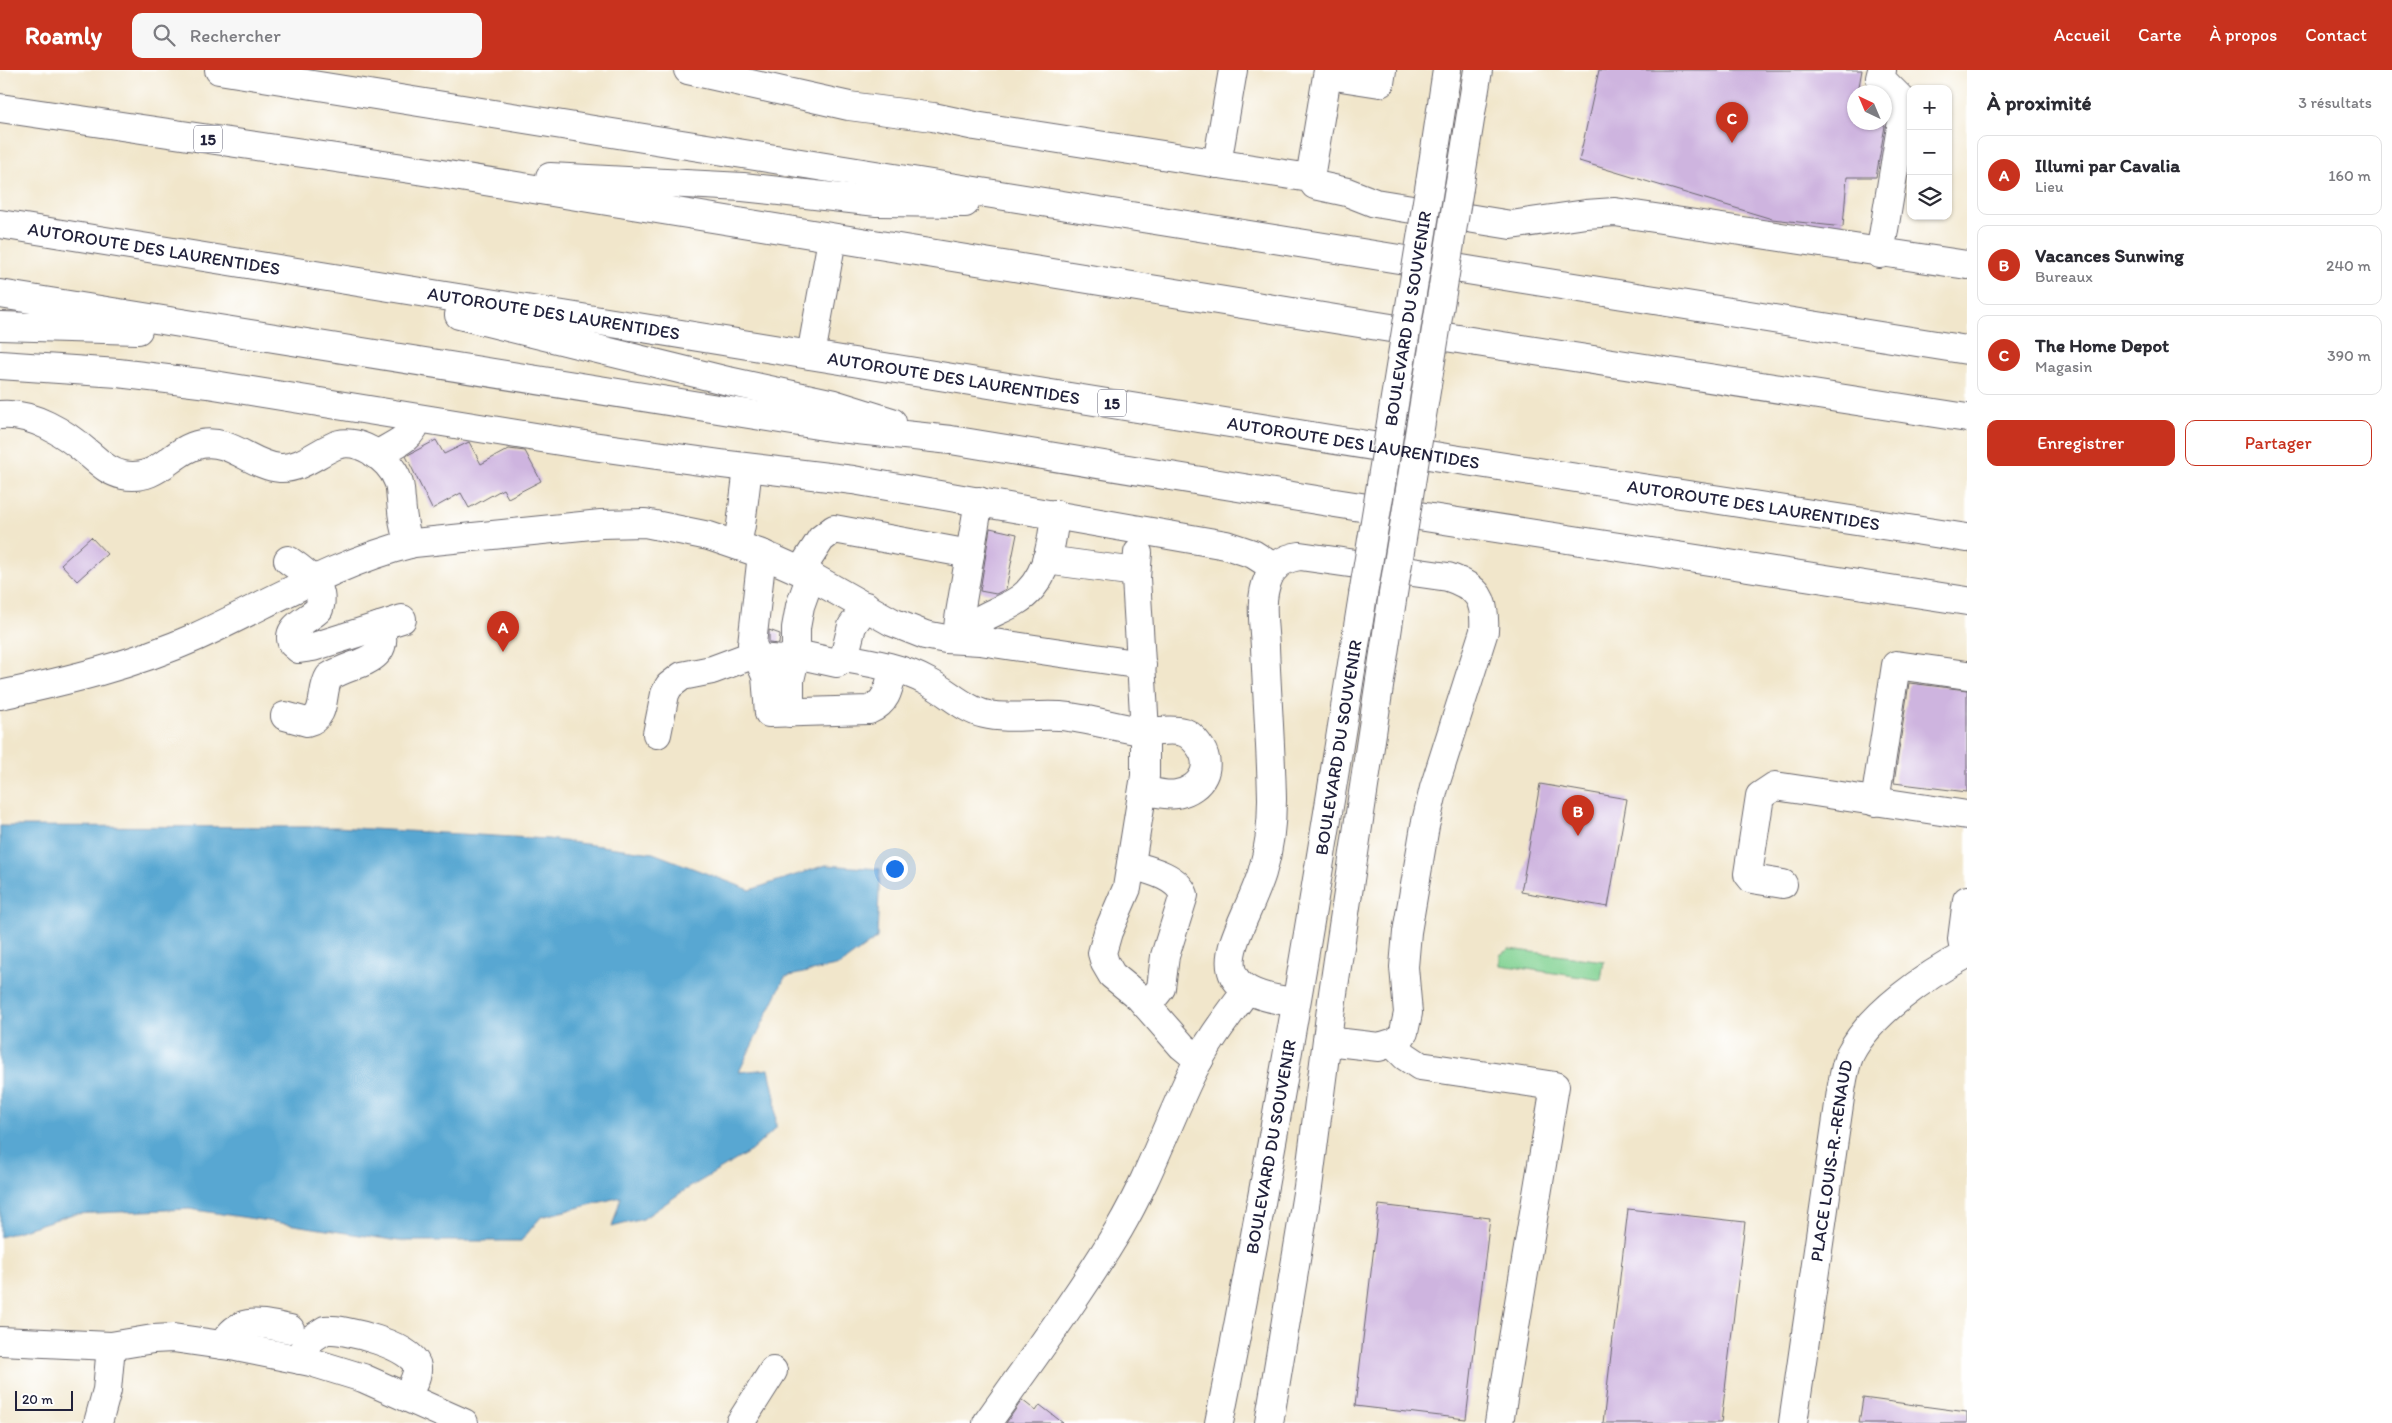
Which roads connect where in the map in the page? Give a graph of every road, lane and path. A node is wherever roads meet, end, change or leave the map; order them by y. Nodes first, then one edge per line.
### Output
1 (219, 70) edge
2 (345, 70) edge
3 (688, 70) edge
4 (1233, 70) edge
5 (1382, 70) edge
6 (1447, 70) edge
7 (1478, 70) edge
8 (1882, 70) edge
9 (1328, 73) edge
10 (426, 102) junction
11 (0, 108) edge
12 (1218, 164) junction
13 (417, 170) junction
14 (1310, 178) junction
15 (1054, 205) junction
16 (0, 224) edge
17 (832, 239) junction
18 (1880, 254) junction
19 (1967, 265) edge
20 (258, 266) junction
21 (0, 294) edge
22 (0, 326) edge
23 (236, 331) junction
24 (1967, 350) edge
25 (811, 355) junction
26 (0, 365) edge
27 (0, 415) edge
28 (1967, 418) edge
29 (417, 419) junction
30 (951, 440) junction
31 (376, 455) junction
32 (748, 468) junction
33 (979, 501) junction
34 (1055, 514) junction
35 (1967, 538) edge
36 (409, 544) junction
37 (749, 549) junction
38 (970, 554) junction
39 (288, 560) dead end
40 (1046, 560) junction
41 (1275, 568) junction
42 (806, 573) junction
43 (314, 580) junction
44 (1967, 601) edge
45 (866, 606) junction
46 (957, 639) junction
47 (796, 654) junction
48 (757, 658) junction
49 (844, 658) junction
50 (1142, 666) junction
51 (893, 669) junction
52 (1967, 675) edge
53 (0, 695) edge
54 (790, 713) junction
55 (285, 716) dead end
56 (1145, 731) junction
57 (657, 734) dead end
58 (1143, 790) junction
59 (1875, 802) junction
60 (1967, 815) edge
61 (1132, 865) junction
62 (1783, 884) dead end
63 (1967, 900) edge
64 (1966, 954) edge
65 (1247, 990) junction
66 (1295, 1002) junction
67 (1147, 1006) junction
68 (1327, 1041) junction
69 (1393, 1044) junction
70 (1199, 1060) junction
71 (290, 1329) dead end
72 (0, 1341) edge
73 (223, 1345) junction
74 (111, 1346) junction
75 (300, 1360) junction
76 (773, 1371) dead end
77 (406, 1396) junction
78 (98, 1423) edge
79 (464, 1423) edge
80 (740, 1423) edge
81 (987, 1423) edge
82 (1219, 1423) edge
83 (1269, 1423) edge
84 (1499, 1423) edge
85 (1793, 1423) edge

1 - 10 main road
2 - 10 main road
3 - 12 main road
4 - 12 main road
5 - 9 main road
6 - 66 main road, BOULEVARD DU SOUVENIR, bridge
7 - 68 main road, BOULEVARD DU SOUVENIR, bridge
8 - 18 main road
9 - 14 main road
10 - 15 main road
11 - 13 main road, 15
12 - 14 main road
13 - 15 main road
13 - 17 main road, 15
14 - 18 main road
15 - 24 main road
16 - 20 main road, AUTOROUTE DES LAURENTIDES / 15
17 - 25 main road
17 - 28 main road, 15
18 - 19 main road
20 - 25 main road, AUTOROUTE DES LAURENTIDES / 15
20 - 30 main road
21 - 23 main road
22 - 23 main road
23 - 30 main road
25 - 35 main road, AUTOROUTE DES LAURENTIDES / 15
26 - 29 main road
27 - 31 main road
29 - 31 main road
29 - 32 main road
30 - 44 main road
31 - 36 main road
32 - 33 main road
32 - 37 main road
33 - 34 main road
33 - 38 main road
34 - 40 main road
34 - 41 main road
36 - 37 main road
36 - 43 main road
37 - 42 main road
37 - 48 main road
38 - 42 main road
38 - 46 main road
39 - 43 main road
40 - 46 main road
40 - 50 main road
41 - 65 main road
41 - 69 main road
42 - 45 main road
42 - 47 main road
43 - 53 main road
43 - 55 main road
45 - 46 main road
45 - 49 main road
46 - 50 main road
47 - 48 main road
47 - 49 main road
47 - 54 main road
48 - 54 main road
48 - 57 main road
49 - 51 main road
50 - 56 main road
51 - 54 main road
51 - 56 main road
52 - 59 main road
56 - 58 main road
56 - 58 main road
58 - 61 main road
59 - 60 main road
59 - 62 main road
61 - 67 main road
61 - 67 main road
63 - 64 main road
64 - 85 main road, PLACE LOUIS-R.-RENAUD
65 - 66 main road
65 - 70 main road
66 - 82 main road, BOULEVARD DU SOUVENIR
67 - 70 main road
68 - 69 main road
68 - 83 main road, BOULEVARD DU SOUVENIR
69 - 84 main road
70 - 81 main road
71 - 73 main road
72 - 74 main road
73 - 74 main road
73 - 75 main road
74 - 78 main road
75 - 77 main road
75 - 77 main road
76 - 80 main road
77 - 79 main road

